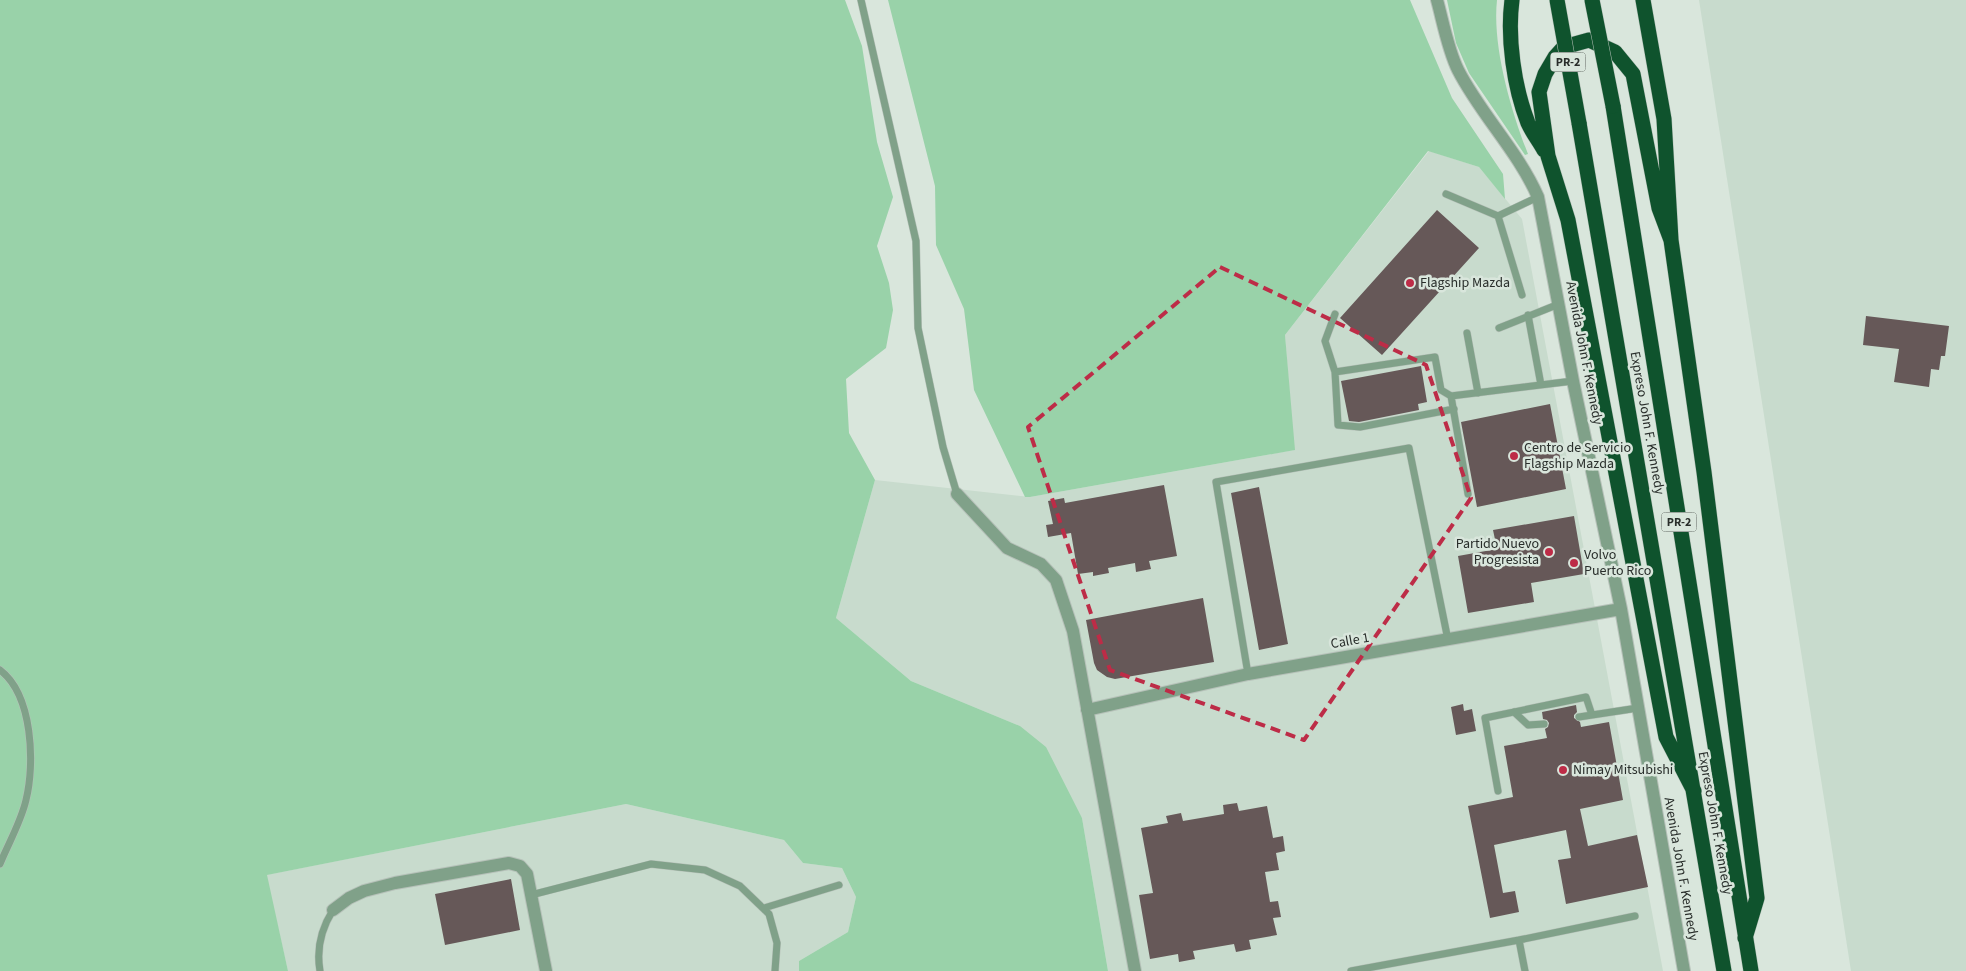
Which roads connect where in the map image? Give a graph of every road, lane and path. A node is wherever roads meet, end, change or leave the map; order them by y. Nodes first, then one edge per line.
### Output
1 (861, 0) edge
2 (1437, 0) edge
3 (1512, 0) edge
4 (1557, 0) edge
5 (1592, 0) edge
6 (1643, 0) edge
7 (1548, 156) junction
8 (1446, 194) dead end
9 (1538, 197) junction
10 (1498, 216) junction
11 (1671, 240) junction
12 (1522, 294) dead end
13 (1559, 304) junction
14 (1335, 314) dead end
15 (1528, 316) junction
16 (1499, 328) dead end
17 (1467, 333) dead end
18 (1335, 372) junction
19 (1573, 381) junction
20 (1541, 385) junction
21 (1478, 393) junction
22 (1451, 396) junction
23 (1454, 409) junction
24 (957, 494) joint
25 (1468, 494) dead end
26 (1621, 609) junction
27 (1448, 640) junction
28 (0, 670) edge
29 (1248, 674) junction
30 (1638, 708) junction
31 (1087, 710) junction
32 (1514, 712) junction
33 (1592, 714) junction
34 (1579, 717) dead end
35 (1544, 724) dead end
36 (1498, 791) dead end
37 (1694, 791) junction
38 (0, 864) edge
39 (839, 884) dead end
40 (531, 895) junction
41 (764, 908) junction
42 (333, 910) joint
43 (1635, 916) dead end
44 (1745, 938) junction
45 (1519, 940) junction
46 (320, 971) edge
47 (546, 971) edge
48 (775, 971) edge
49 (1135, 971) edge
50 (1351, 971) edge
51 (1525, 971) edge
52 (1684, 971) edge
53 (1724, 971) edge
54 (1751, 971) edge

1 - 24 lane
2 - 9 street, Avenida John F. Kennedy
3 - 7 highway
4 - 37 highway, Expreso John F. Kennedy / PR-2, bridge
5 - 44 highway, Expreso John F. Kennedy / PR-2, bridge
6 - 11 highway
7 - 11 highway
7 - 37 highway
8 - 10 lane
9 - 10 lane
9 - 13 street, Avenida John F. Kennedy
10 - 12 lane
11 - 44 highway
13 - 15 lane
13 - 19 street, Avenida John F. Kennedy
14 - 18 lane
15 - 16 lane
15 - 20 lane
17 - 21 lane
18 - 22 lane
18 - 23 lane
19 - 20 lane
19 - 26 street, Avenida John F. Kennedy
20 - 21 lane
21 - 22 lane
22 - 23 lane
23 - 25 lane
24 - 31 street
26 - 27 street, Calle 1
26 - 30 street, Avenida John F. Kennedy
27 - 29 street, Calle 1
27 - 29 lane
28 - 38 lane
29 - 31 street, Calle 1
30 - 33 lane
30 - 52 street, Avenida John F. Kennedy
31 - 49 street
32 - 33 lane
32 - 35 lane
32 - 36 lane
33 - 34 lane
37 - 53 highway, Expreso John F. Kennedy / PR-2
39 - 41 lane
40 - 41 lane
40 - 42 street
40 - 47 street
41 - 48 lane
42 - 46 lane
43 - 45 lane
44 - 54 highway, Expreso John F. Kennedy / PR-2
45 - 50 lane
45 - 51 lane

